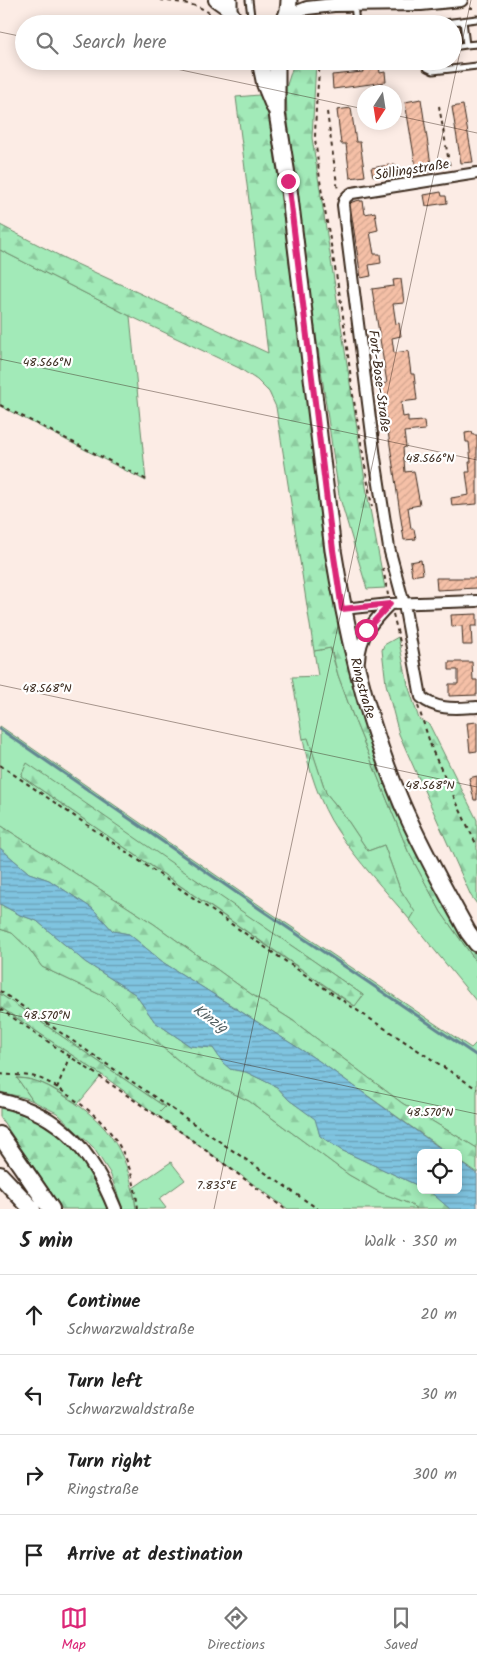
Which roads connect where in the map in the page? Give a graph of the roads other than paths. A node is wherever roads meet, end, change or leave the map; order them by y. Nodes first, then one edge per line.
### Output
1 (215, 0) edge
2 (248, 0) edge
3 (289, 0) edge
4 (305, 0) edge
5 (461, 0) edge
6 (334, 4) junction
7 (354, 4) junction
8 (229, 5) edge
9 (250, 15) edge
10 (287, 15) edge
11 (294, 15) edge
12 (355, 15) edge
13 (477, 19) edge
14 (462, 21) joint
15 (477, 44) edge
16 (466, 45) junction
17 (462, 46) edge
18 (477, 66) edge
19 (462, 68) edge
20 (262, 70) edge
21 (277, 70) edge
22 (277, 113) junction
23 (477, 173) edge
24 (352, 193) joint
25 (477, 601) edge
26 (390, 604) junction
27 (404, 604) junction
28 (342, 609) junction
29 (359, 676) junction
30 (477, 707) edge
31 (477, 944) edge
32 (0, 1100) edge
33 (0, 1135) edge
34 (0, 1152) edge
35 (0, 1175) edge
36 (32, 1209) edge
37 (37, 1209) edge
38 (51, 1209) edge
39 (115, 1209) edge

1 - 8 street
2 - 9 lane
3 - 10 main road
4 - 6 street
5 - 7 street
6 - 7 street
6 - 11 street
7 - 12 lane
13 - 14 lane
14 - 16 lane
15 - 16 lane
16 - 17 lane
18 - 19 lane
20 - 22 main road, Ringstraße
21 - 22 main road, Ringstraße
22 - 28 main road, Ringstraße
23 - 24 street, Söllingstraße
24 - 27 street, Fort-Bose-Straße
25 - 27 street
26 - 27 street
26 - 28 street
26 - 29 street
27 - 30 street, Fort-Bose-Straße
28 - 29 main road, Ringstraße
29 - 31 main road, Ringstraße
32 - 39 street
33 - 38 highway
34 - 37 highway
35 - 36 highway

